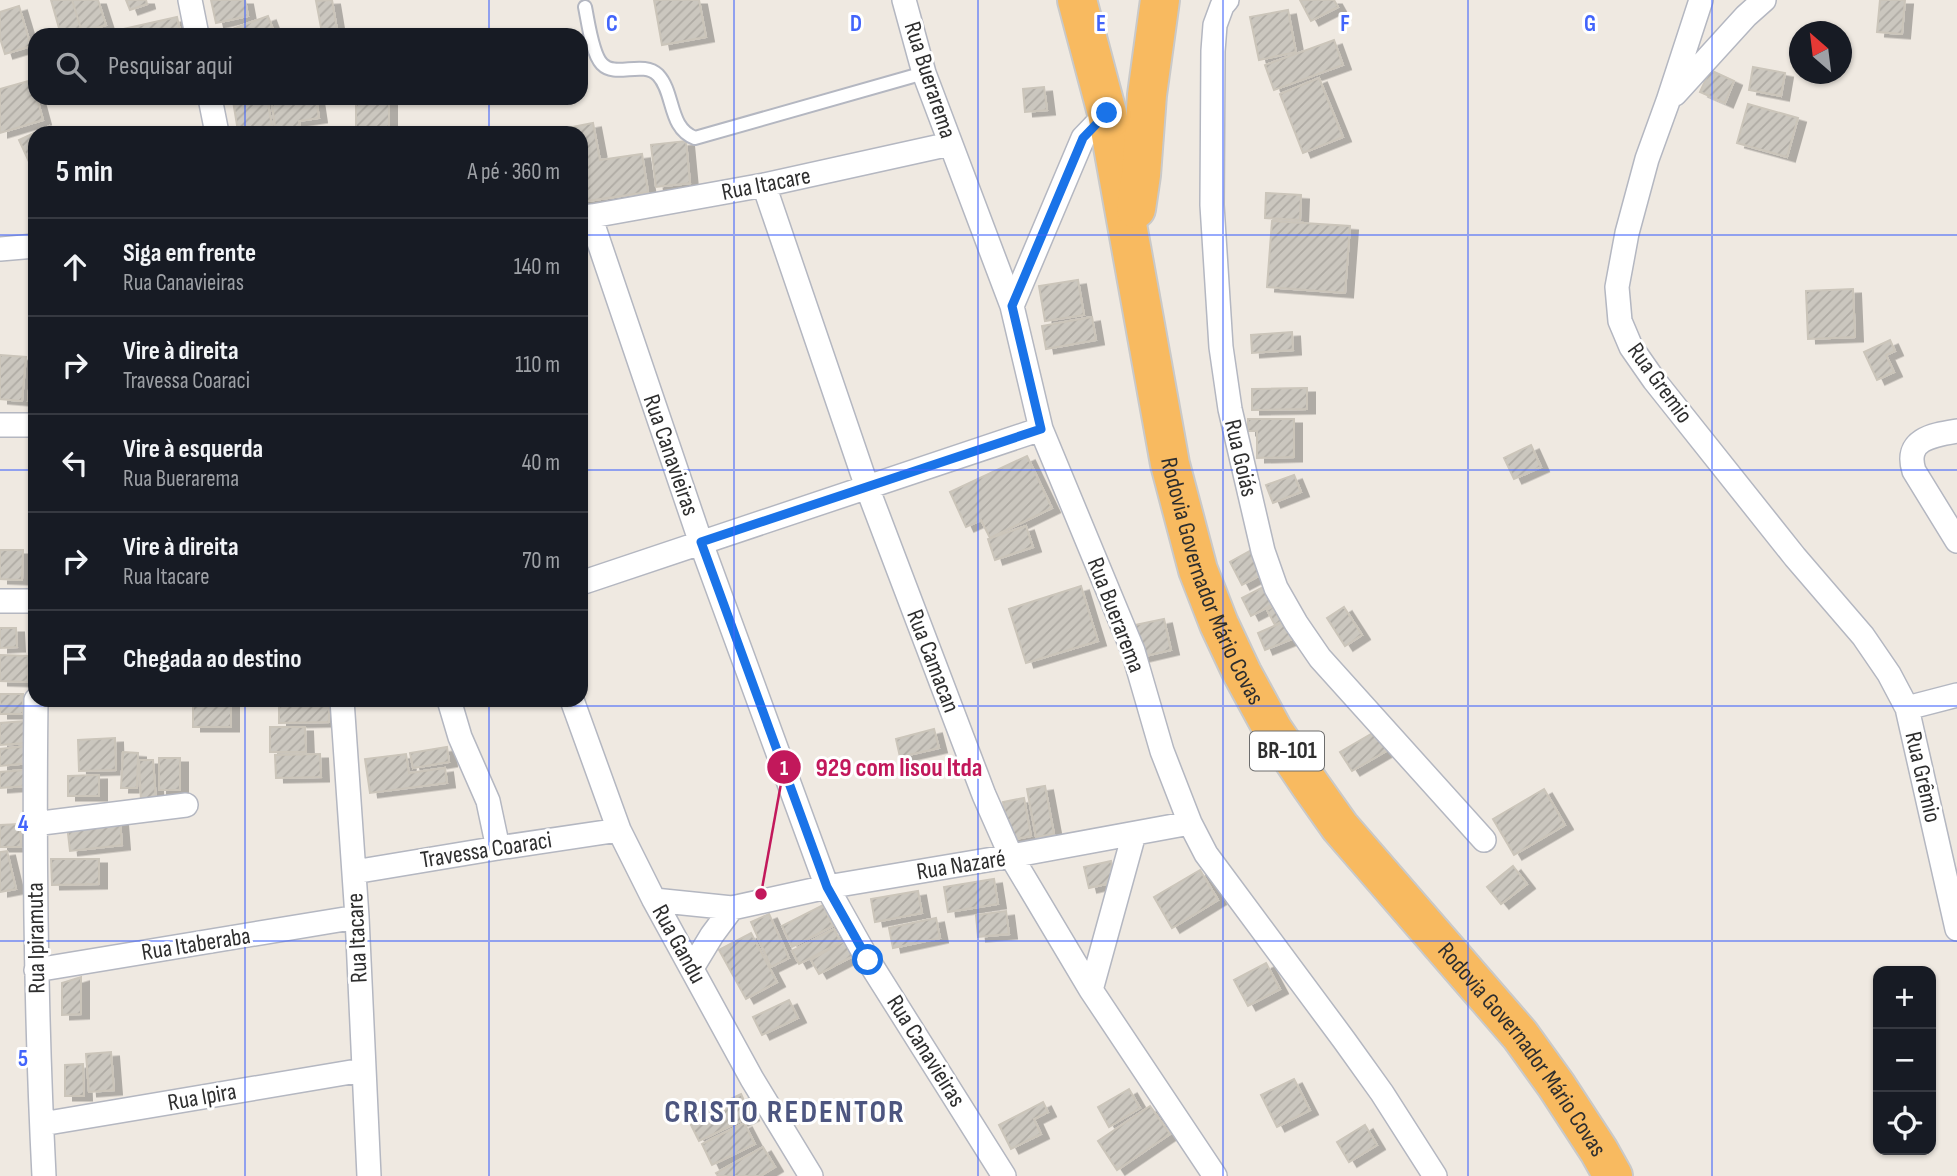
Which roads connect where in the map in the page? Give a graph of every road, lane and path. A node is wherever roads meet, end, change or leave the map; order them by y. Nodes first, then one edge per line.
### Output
1 (190, 0) edge
2 (904, 0) edge
3 (1077, 0) edge
4 (1160, 0) edge
5 (1227, 0) edge
6 (1701, 0) edge
7 (1764, 0) edge
8 (585, 7) dead end
9 (196, 28) edge
10 (924, 72) junction
11 (1668, 101) junction
12 (211, 105) edge
13 (1107, 113) junction
14 (216, 126) edge
15 (950, 144) junction
16 (764, 185) junction
17 (588, 217) edge
18 (588, 223) edge
19 (1131, 242) junction
20 (28, 247) edge
21 (0, 249) edge
22 (1012, 306) junction
23 (0, 425) edge
24 (28, 425) edge
25 (1041, 429) junction
26 (1957, 431) edge
27 (867, 487) junction
28 (1957, 541) edge
29 (701, 542) junction
30 (588, 581) edge
31 (0, 601) edge
32 (28, 601) edge
33 (1957, 695) edge
34 (36, 707) edge
35 (342, 707) edge
36 (451, 707) edge
37 (575, 707) edge
38 (1907, 708) junction
39 (186, 805) dead end
40 (1190, 823) junction
41 (34, 824) junction
42 (619, 830) junction
43 (1134, 834) junction
44 (1484, 840) dead end
45 (498, 848) junction
46 (1011, 856) junction
47 (354, 872) junction
48 (827, 887) junction
49 (654, 900) junction
50 (732, 908) junction
51 (357, 917) junction
52 (1957, 929) edge
53 (692, 968) junction
54 (36, 970) junction
55 (1091, 990) junction
56 (363, 1070) junction
57 (42, 1124) junction
58 (44, 1176) edge
59 (369, 1176) edge
60 (811, 1176) edge
61 (1004, 1176) edge
62 (1215, 1176) edge
63 (1435, 1176) edge
64 (1613, 1176) edge

1 - 9 street
2 - 10 street, Rua Buerarema
3 - 13 highway, Rodovia Governador Mário Covas / BR-101
4 - 19 highway
5 - 44 street, Rua Goiás
6 - 11 street, Rua Gremio
7 - 11 street
8 - 10 lane
10 - 15 street, Rua Buerarema
11 - 38 street, Rua Gremio
12 - 14 street
13 - 19 highway, Rodovia Governador Mário Covas / BR-101
13 - 22 street
15 - 16 street, Rua Itacare
15 - 22 street, Rua Buerarema
16 - 17 street, Rua Itacare
16 - 27 street, Rua Camacan
18 - 29 street, Rua Canavieiras
19 - 64 highway, Rodovia Governador Mário Covas / BR-101
20 - 21 street
22 - 25 street, Rua Buerarema
23 - 24 street
25 - 27 street
25 - 40 street, Rua Buerarema
26 - 28 street
27 - 29 street
27 - 46 street, Rua Camacan
29 - 30 street
29 - 48 street, Rua Canavieiras
31 - 32 street
33 - 38 street
34 - 41 street, Rua Ipiramuta
35 - 47 street, Rua Itacare
36 - 45 street
37 - 42 street, Rua Gandu
38 - 52 street, Rua Grêmio
39 - 41 street
40 - 43 street, Rua Nazaré
40 - 63 street, Rua Buerarema
41 - 54 street, Rua Ipiramuta
42 - 45 street, Travessa Coaraci
42 - 49 street, Rua Gandu
43 - 46 street, Rua Nazaré
43 - 55 street
45 - 47 street, Travessa Coaraci
46 - 48 street, Rua Nazaré
46 - 55 street, Rua Camacan
47 - 51 street, Rua Itacare
48 - 50 street, Rua Nazaré
48 - 61 street, Rua Canavieiras
49 - 50 street, Rua Nazaré
49 - 53 street, Rua Gandu
50 - 53 street
51 - 54 street, Rua Itaberaba
51 - 56 street, Rua Itacare
53 - 60 street, Rua Gandu
54 - 57 street, Rua Ipiramuta
55 - 62 street, Rua Camacan
56 - 57 street, Rua Ipira
56 - 59 street, Rua Itacare
57 - 58 street, Rua Ipiramuta

